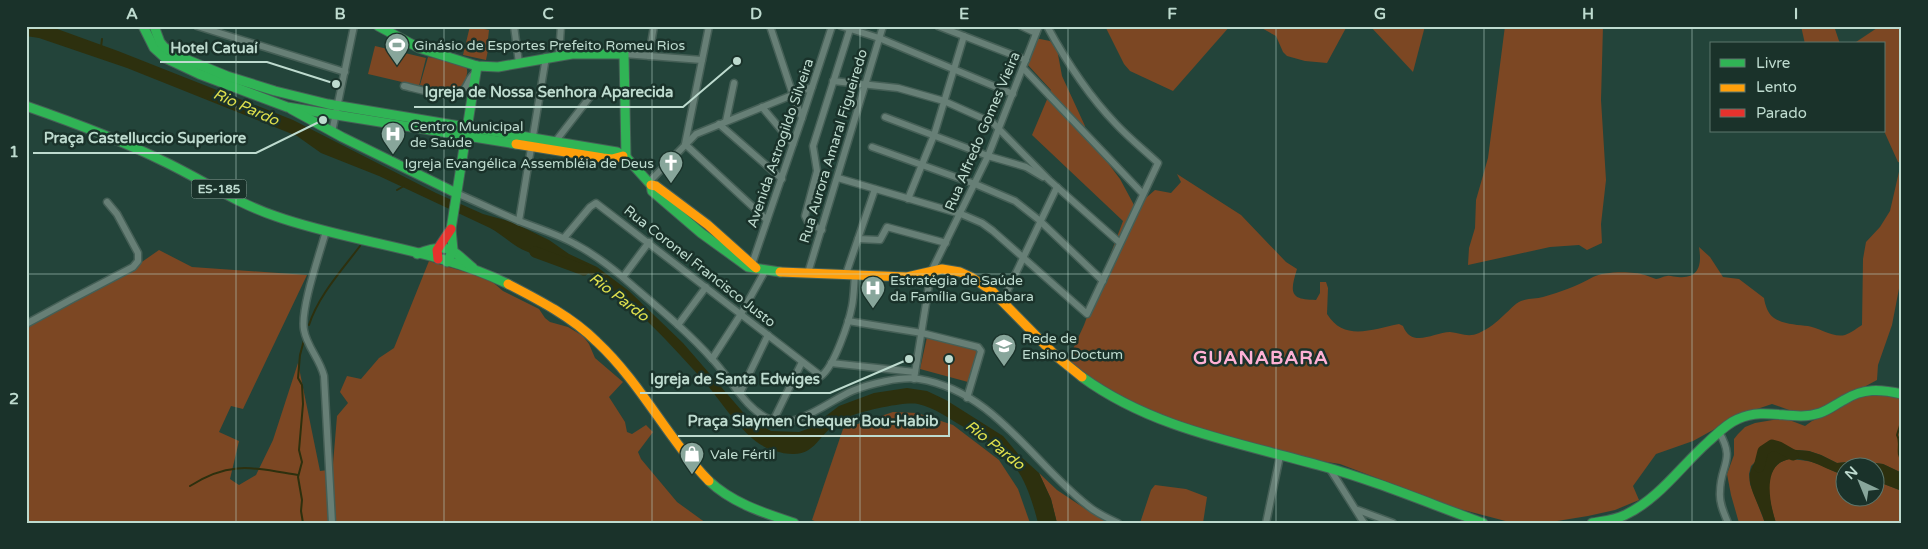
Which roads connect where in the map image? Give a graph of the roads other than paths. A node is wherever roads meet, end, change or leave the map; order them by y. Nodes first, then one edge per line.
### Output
1 (143, 26) edge
2 (154, 26) edge
3 (197, 26) edge
4 (354, 26) edge
5 (378, 26) edge
6 (514, 26) edge
7 (561, 26) edge
8 (654, 26) edge
9 (709, 26) edge
10 (770, 26) edge
11 (832, 26) edge
12 (841, 26) edge
13 (883, 26) edge
14 (938, 26) edge
15 (1021, 26) edge
16 (1047, 26) edge
17 (850, 28) junction
18 (1037, 29) edge
19 (964, 36) junction
20 (879, 38) junction
21 (624, 54) junction
22 (559, 55) junction
23 (649, 56) junction
24 (546, 57) junction
25 (702, 60) junction
26 (1026, 60) junction
27 (519, 63) junction
28 (954, 68) junction
29 (1024, 68) junction
30 (477, 70) junction
31 (345, 72) junction
32 (833, 81) junction
33 (734, 83) dead end
34 (865, 85) junction
35 (404, 86) dead end
36 (812, 88) junction
37 (593, 93) dead end
38 (1013, 94) junction
39 (793, 95) junction
40 (944, 101) junction
41 (26, 106) edge
42 (287, 106) junction
43 (762, 107) junction
44 (337, 109) junction
45 (885, 117) dead end
46 (802, 118) junction
47 (726, 122) junction
48 (719, 124) junction
49 (999, 129) junction
50 (466, 131) junction
51 (332, 132) junction
52 (934, 135) junction
53 (555, 142) junction
54 (533, 143) junction
55 (685, 144) junction
56 (793, 144) junction
57 (872, 146) dead end
58 (988, 156) junction
59 (624, 157) junction
60 (922, 164) junction
61 (838, 178) junction
62 (782, 180) junction
63 (1049, 180) junction
64 (649, 184) junction
65 (975, 184) junction
66 (1057, 186) junction
67 (875, 189) junction
68 (1142, 194) junction
69 (456, 197) junction
70 (908, 199) junction
71 (108, 202) dead end
72 (961, 214) junction
73 (767, 220) junction
74 (1039, 220) junction
75 (519, 221) junction
76 (451, 228) junction
77 (822, 230) junction
78 (326, 231) junction
79 (564, 238) junction
80 (858, 239) junction
81 (649, 242) junction
82 (1119, 242) junction
83 (946, 243) junction
84 (440, 246) junction
85 (453, 250) junction
86 (417, 254) junction
87 (1022, 257) junction
88 (443, 260) junction
89 (756, 268) junction
90 (476, 270) junction
91 (932, 272) junction
92 (808, 273) junction
93 (846, 274) junction
94 (855, 275) junction
95 (623, 277) junction
96 (1103, 281) junction
97 (706, 287) junction
98 (1003, 300) junction
99 (741, 314) junction
100 (848, 321) junction
101 (26, 324) edge
102 (678, 325) junction
103 (922, 333) junction
104 (768, 334) junction
105 (712, 359) junction
106 (802, 362) junction
107 (831, 363) junction
108 (915, 375) junction
109 (740, 393) junction
110 (1902, 394) edge
111 (967, 398) junction
112 (773, 421) junction
113 (1719, 432) junction
114 (1280, 456) junction
115 (1330, 469) junction
116 (1358, 510) junction
117 (332, 523) edge
118 (794, 523) edge
119 (1118, 523) edge
120 (1266, 523) edge
121 (1364, 523) edge
122 (1393, 523) edge
123 (1484, 523) edge
124 (1592, 523) edge
125 (1728, 523) edge

1 - 42 main road
2 - 44 main road
3 - 31 street
4 - 31 street
5 - 30 main road
6 - 27 street
7 - 22 street
8 - 23 street
9 - 25 street
10 - 39 street
11 - 36 street, Avenida Astrogildo Silveira
12 - 17 street
13 - 20 street, Rua Aurora Amaral Figueiredo
14 - 19 street
15 - 18 street
16 - 68 street
17 - 20 street
17 - 32 street
18 - 26 street, Rua Alfredo Gomes Vieira
19 - 26 street
19 - 28 street
20 - 28 street
20 - 34 street, Rua Aurora Amaral Figueiredo
21 - 22 main road
21 - 23 street
21 - 59 main road
22 - 24 main road
23 - 25 street
24 - 27 main road
24 - 54 street
25 - 55 street
26 - 29 street, Rua Alfredo Gomes Vieira
27 - 30 main road
28 - 38 street
28 - 40 street
29 - 38 street, Rua Alfredo Gomes Vieira
29 - 68 street
30 - 35 street
30 - 50 main road
31 - 44 street
32 - 34 street
32 - 77 street
33 - 47 street
34 - 40 street
34 - 61 street, Rua Aurora Amaral Figueiredo
36 - 39 street
36 - 46 street, Avenida Astrogildo Silveira
37 - 53 street
38 - 49 street, Rua Alfredo Gomes Vieira
39 - 43 street
39 - 46 street
40 - 49 street
40 - 52 street
41 - 78 main road, ES-185
42 - 44 main road
42 - 51 main road
43 - 47 street
43 - 56 street
44 - 50 main road
44 - 51 street
45 - 52 street
46 - 56 street, Avenida Astrogildo Silveira
47 - 48 street
48 - 55 street
48 - 62 street
49 - 58 street, Rua Alfredo Gomes Vieira
49 - 63 street
50 - 54 main road
50 - 69 main road
51 - 69 main road
52 - 58 street
52 - 60 street
53 - 54 main road
53 - 59 main road
54 - 59 main road
54 - 75 street
55 - 64 street
55 - 73 street
56 - 62 street, Avenida Astrogildo Silveira
57 - 60 street
58 - 63 street
58 - 65 street, Rua Alfredo Gomes Vieira
59 - 64 main road
60 - 65 street
60 - 70 street
61 - 67 street
61 - 77 street, Rua Aurora Amaral Figueiredo
62 - 73 street, Avenida Astrogildo Silveira
63 - 66 street
64 - 89 main road
65 - 72 street, Rua Alfredo Gomes Vieira
65 - 74 street
66 - 74 street
66 - 82 street
67 - 70 street
67 - 80 street
68 - 82 street
69 - 75 street
69 - 76 main road
70 - 72 street
71 - 101 street
72 - 83 street, Rua Alfredo Gomes Vieira
72 - 87 street
73 - 89 street, Avenida Astrogildo Silveira
74 - 87 street
74 - 96 street
75 - 79 street
76 - 84 main road
76 - 85 main road
77 - 92 street, Rua Aurora Amaral Figueiredo
78 - 86 main road, ES-185
78 - 117 street
79 - 81 street, Rua Coronel Francisco Justo
79 - 95 street
80 - 83 street
80 - 93 street
81 - 95 street
81 - 97 street, Rua Coronel Francisco Justo
82 - 96 street
83 - 91 street, Rua Alfredo Gomes Vieira
84 - 85 main road
84 - 86 main road
84 - 88 main road
85 - 88 main road
85 - 90 main road
86 - 88 main road, ES-185
87 - 96 street
87 - 98 street
88 - 90 main road, ES-185
89 - 92 main road
89 - 99 street, Avenida Astrogildo Silveira
90 - 118 main road, ES-185
91 - 94 main road
91 - 98 main road
91 - 103 street, Rua Alfredo Gomes Vieira
92 - 93 main road
93 - 94 main road
94 - 100 street
95 - 102 street
97 - 99 street, Rua Coronel Francisco Justo
97 - 102 street
98 - 114 main road
99 - 104 street, Rua Coronel Francisco Justo
99 - 105 street, Avenida Astrogildo Silveira
100 - 103 street
100 - 107 street
102 - 105 street
103 - 108 street, Rua Alfredo Gomes Vieira
103 - 111 street
104 - 106 street, Rua Coronel Francisco Justo
104 - 109 street
105 - 109 street
106 - 107 street, Rua Coronel Francisco Justo
106 - 112 street
107 - 108 street
108 - 111 street
108 - 112 street
109 - 112 street
110 - 113 main road
111 - 119 street
113 - 124 main road
113 - 125 street
114 - 115 main road
114 - 120 street
115 - 116 street
115 - 123 main road
116 - 121 street
116 - 122 street

